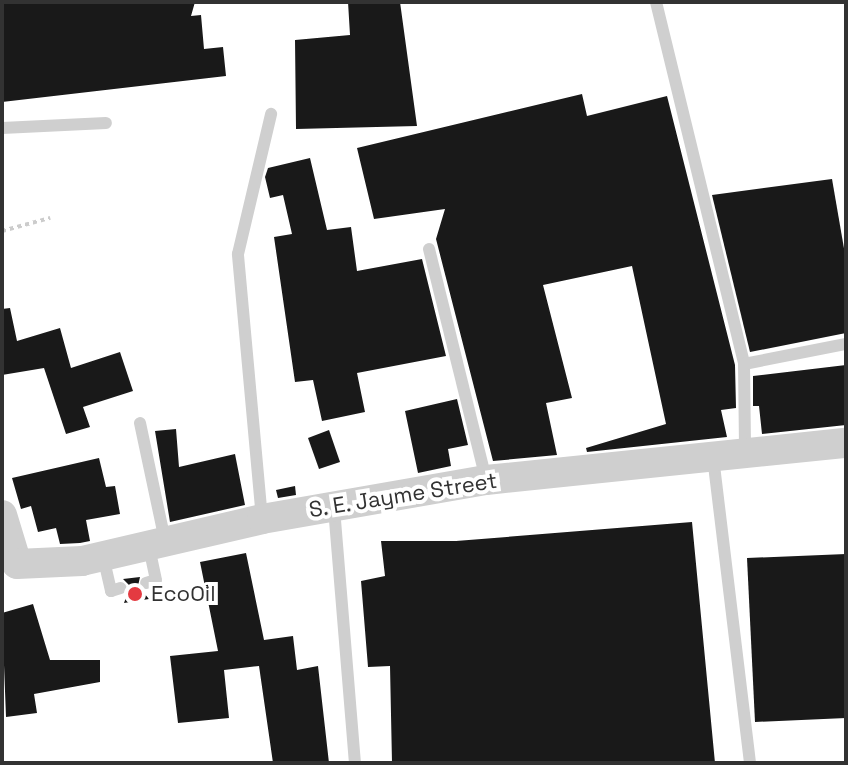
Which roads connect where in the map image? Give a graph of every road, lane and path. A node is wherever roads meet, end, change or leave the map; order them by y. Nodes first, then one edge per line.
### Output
1 (656, 2) edge
2 (271, 114) dead end
3 (106, 123) dead end
4 (2, 128) edge
5 (50, 218) dead end
6 (2, 231) edge
7 (429, 249) dead end
8 (846, 344) edge
9 (744, 364) junction
10 (140, 423) dead end
11 (846, 443) edge
12 (745, 452) junction
13 (713, 457) junction
14 (486, 480) junction
15 (334, 505) junction
16 (2, 515) edge
17 (262, 519) junction
18 (157, 544) junction
19 (103, 556) junction
20 (9, 575) edge
21 (146, 583) dead end
22 (121, 588) dead end
23 (355, 763) edge
24 (750, 763) edge

1 - 9 lane
2 - 17 lane
3 - 4 lane
5 - 6 path
7 - 14 lane
8 - 9 lane
9 - 12 lane
10 - 18 lane
11 - 12 street, S. E. Jayme Street
12 - 13 street, S. E. Jayme Street
13 - 14 street, S. E. Jayme Street
13 - 24 lane
14 - 15 street, S. E. Jayme Street
15 - 17 street, S. E. Jayme Street
15 - 23 lane
16 - 20 street, S. E. Jayme Street
17 - 18 street, S. E. Jayme Street
18 - 19 street, S. E. Jayme Street
18 - 21 lane
19 - 20 street, S. E. Jayme Street
19 - 22 lane

